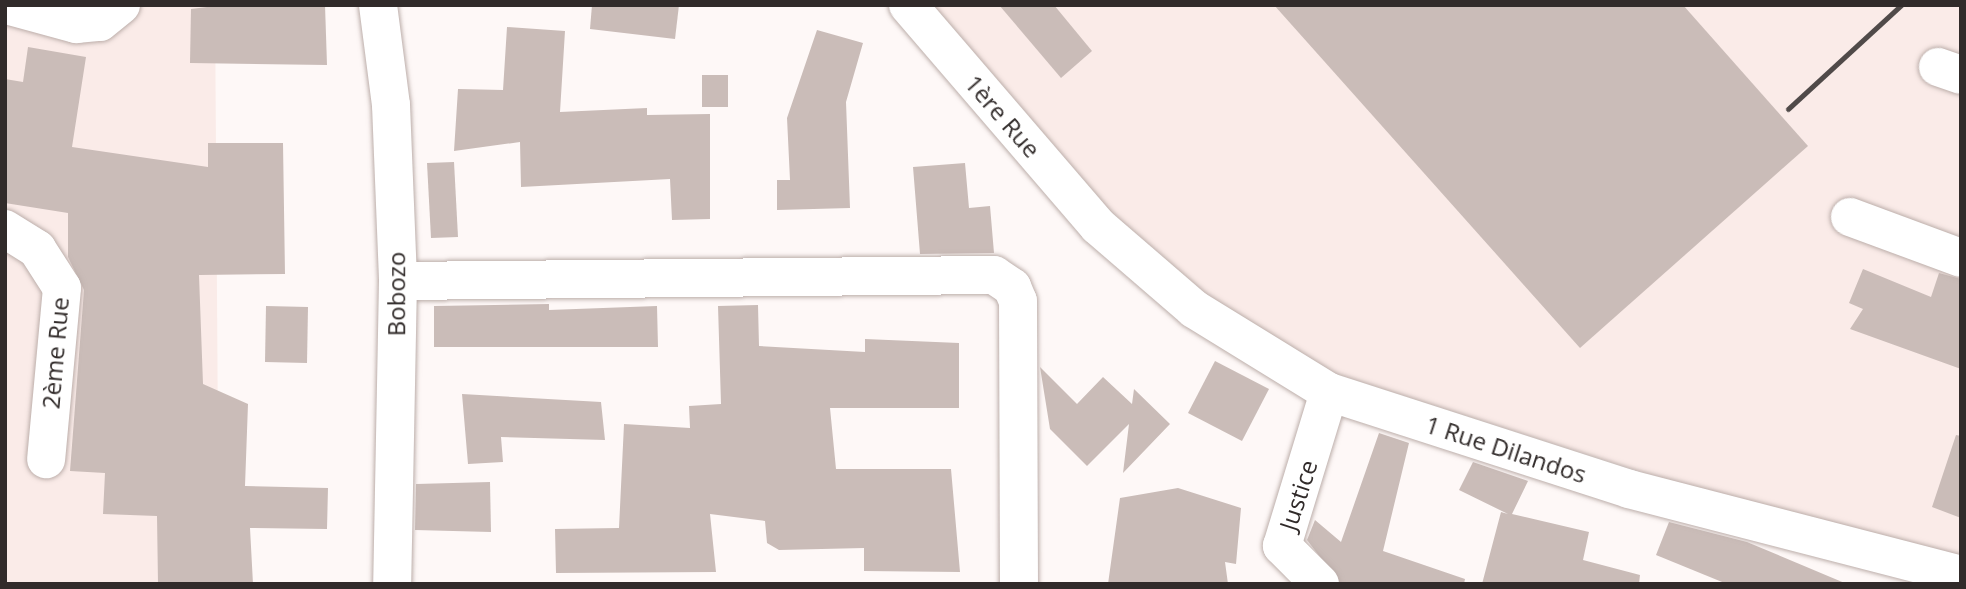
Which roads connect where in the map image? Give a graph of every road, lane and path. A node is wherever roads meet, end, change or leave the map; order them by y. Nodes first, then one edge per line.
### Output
1 (6, 5) edge
2 (121, 5) edge
3 (378, 5) edge
4 (908, 5) edge
5 (1850, 217) dead end
6 (1098, 226) joint
7 (5, 229) edge
8 (1961, 258) edge
9 (398, 281) junction
10 (1329, 392) junction
11 (46, 459) dead end
12 (1961, 575) edge
13 (392, 584) edge
14 (1019, 584) edge
15 (1320, 584) edge

1 - 2 street
3 - 9 street, Bobozo
4 - 6 street, 1ère Rue
5 - 8 street
6 - 10 street, 1 Rue Dilandos
7 - 11 street, 2ème Rue
9 - 13 street, Bobozo
9 - 14 street
10 - 12 street, 1 Rue Dilandos
10 - 15 street, Justice

